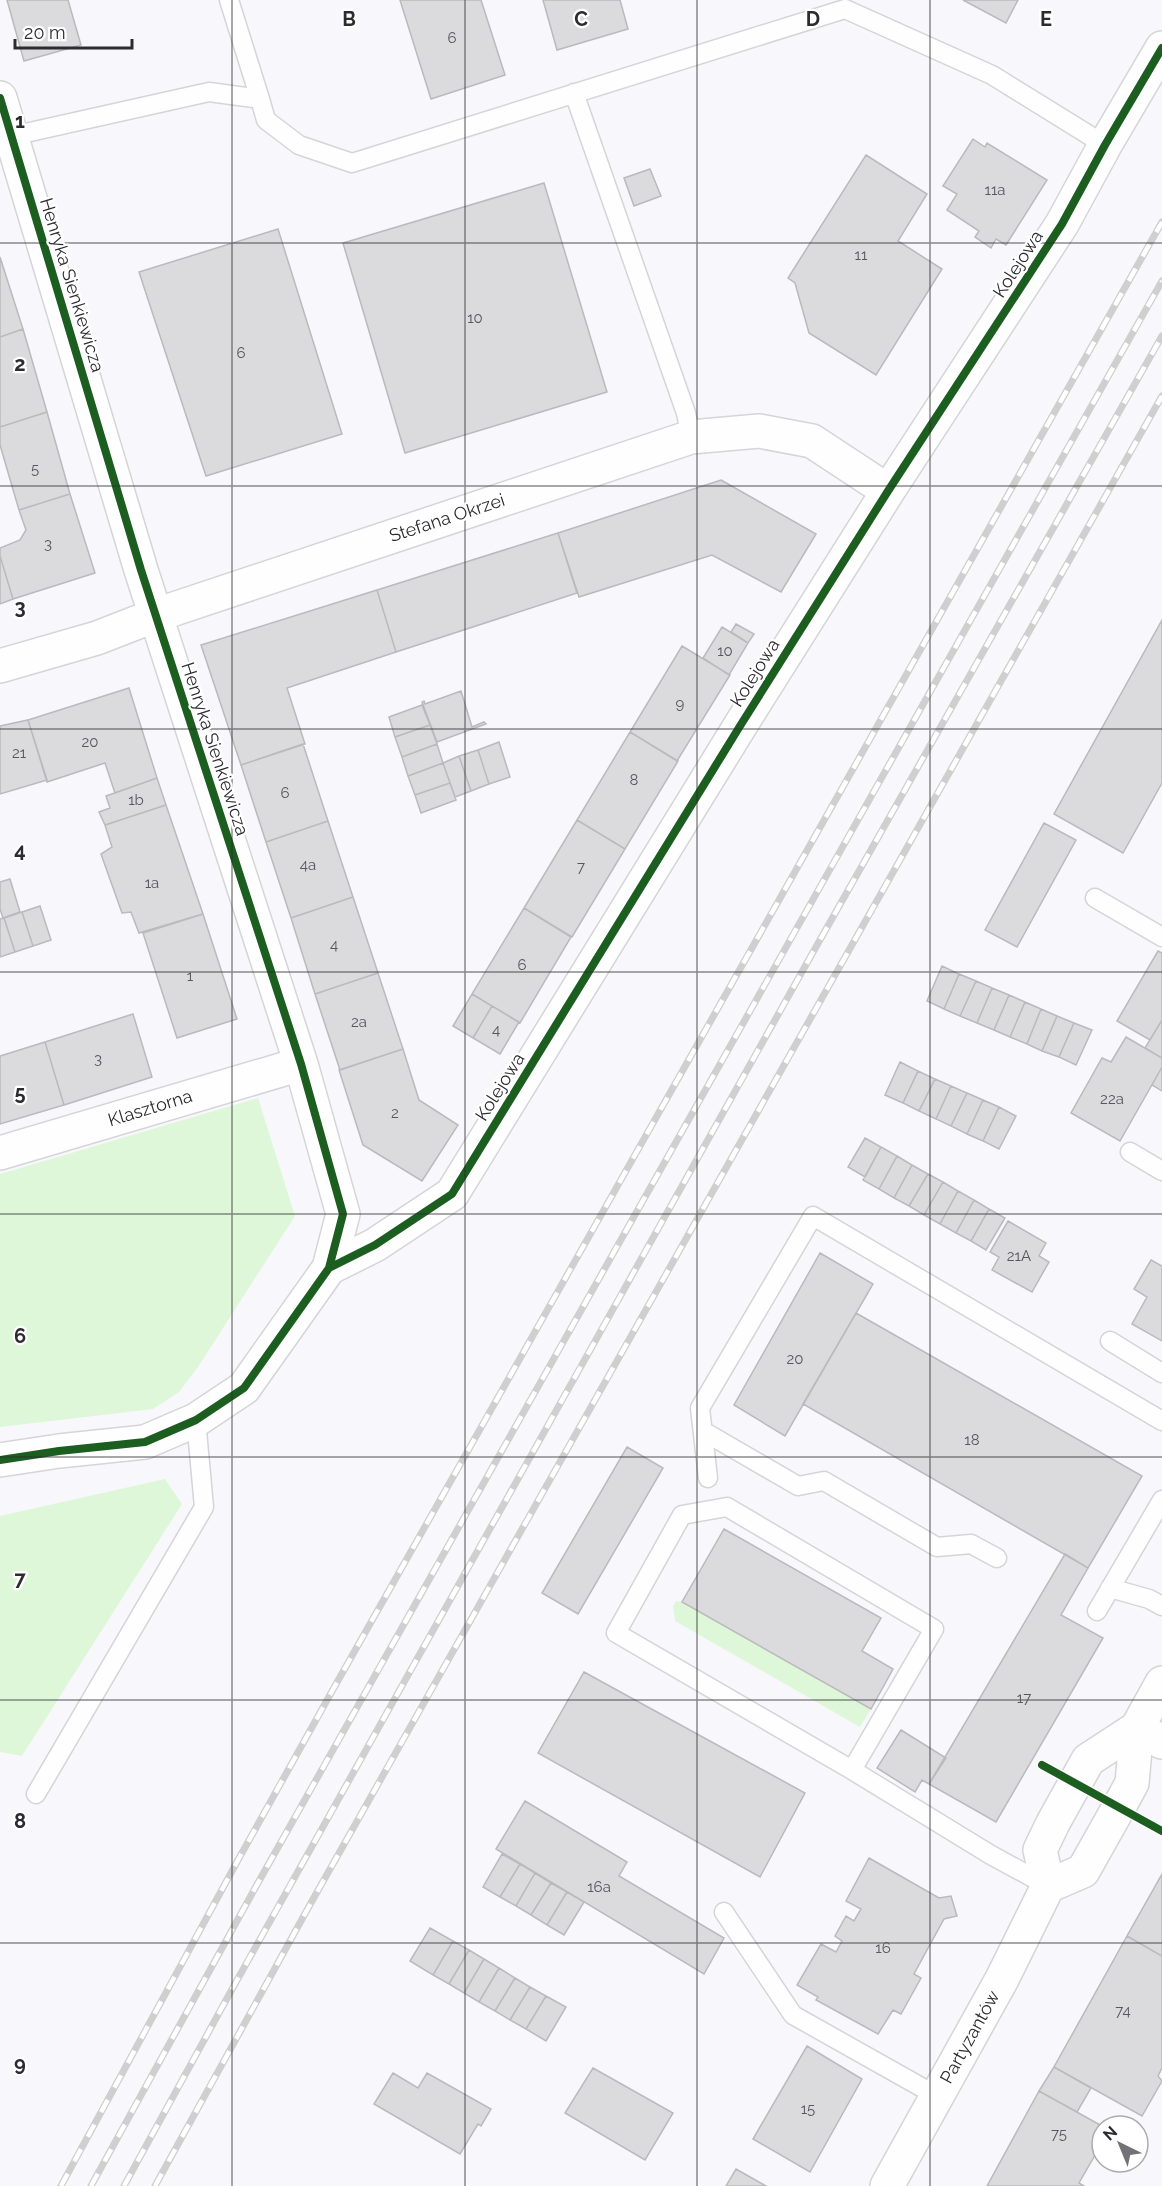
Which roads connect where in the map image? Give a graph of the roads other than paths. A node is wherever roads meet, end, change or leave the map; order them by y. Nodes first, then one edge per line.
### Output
1 (229, 0) edge
2 (840, 5) edge
3 (1162, 48) edge
4 (574, 93) junction
5 (0, 98) edge
6 (260, 99) junction
7 (12, 136) junction
8 (1105, 146) junction
9 (691, 437) junction
10 (888, 491) junction
11 (156, 615) junction
12 (0, 666) edge
13 (1095, 898) dead end
14 (1162, 937) edge
15 (301, 1064) junction
16 (1130, 1152) dead end
17 (0, 1153) edge
18 (1162, 1171) edge
19 (329, 1268) junction
20 (1110, 1341) dead end
21 (1162, 1373) edge
22 (196, 1420) junction
23 (1162, 1420) edge
24 (703, 1431) junction
25 (0, 1460) edge
26 (708, 1478) dead end
27 (1162, 1500) edge
28 (997, 1558) dead end
29 (1110, 1588) junction
30 (1162, 1606) edge
31 (1097, 1611) dead end
32 (1162, 1683) edge
33 (1149, 1735) edge
34 (852, 1770) junction
35 (36, 1794) dead end
36 (1048, 1886) junction
37 (724, 1912) dead end
38 (937, 2096) junction
39 (886, 2186) edge

1 - 6 lane
2 - 4 lane
2 - 8 lane
3 - 8 street, Kolejowa
4 - 6 lane
4 - 9 lane
5 - 7 street, Henryka Sienkiewicza
6 - 7 lane
7 - 11 street, Henryka Sienkiewicza
8 - 10 street, Kolejowa
9 - 10 street, Stefana Okrzei
9 - 11 street, Stefana Okrzei
10 - 19 street, Kolejowa
11 - 12 street, Stefana Okrzei
11 - 15 street, Henryka Sienkiewicza
13 - 14 lane
15 - 17 street, Klasztorna
15 - 19 street, Henryka Sienkiewicza
16 - 18 lane
19 - 22 street, Henryka Sienkiewicza
20 - 21 lane
22 - 25 street
22 - 35 lane
23 - 24 lane
24 - 26 lane
24 - 28 lane
27 - 29 lane
29 - 30 lane
29 - 31 lane
32 - 33 street
33 - 36 street
33 - 36 street
34 - 34 lane
34 - 36 lane
36 - 38 street, Partyzantów
37 - 38 lane
38 - 39 street, Partyzantów

